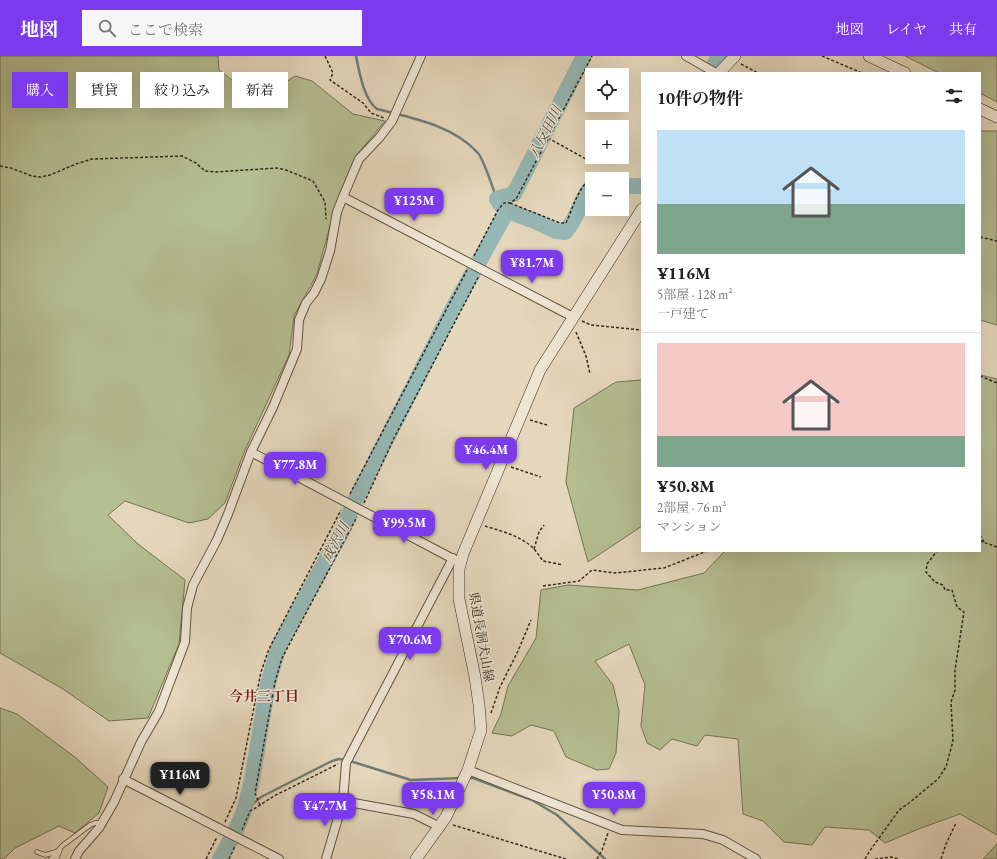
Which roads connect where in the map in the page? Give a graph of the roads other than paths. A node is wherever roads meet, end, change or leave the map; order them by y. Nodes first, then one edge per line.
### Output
1 (421, 56) edge
2 (686, 56) edge
3 (869, 56) edge
4 (734, 58) edge
5 (715, 72) edge
6 (718, 72) edge
7 (903, 72) edge
8 (981, 109) edge
9 (997, 117) edge
10 (343, 197) junction
11 (641, 211) edge
12 (571, 321) junction
13 (251, 452) junction
14 (456, 560) junction
15 (468, 770) junction
16 (123, 779) junction
17 (343, 801) junction
18 (102, 823) junction
19 (441, 824) junction
20 (62, 846) junction
21 (37, 852) dead end
22 (57, 852) junction
23 (51, 859) edge
24 (56, 859) edge
25 (74, 859) edge
26 (279, 859) edge
27 (326, 859) edge
28 (416, 859) edge
29 (756, 859) edge

1 - 10 street
2 - 5 street
3 - 7 main road
4 - 6 main road
8 - 9 main road
10 - 12 street
10 - 13 street
11 - 12 main road, 県道長洞犬山線
12 - 14 main road, 県道長洞犬山線
13 - 14 street
13 - 16 street
14 - 15 main road, 県道長洞犬山線
14 - 17 street
15 - 19 main road, 県道長洞犬山線
15 - 29 street
16 - 18 street
16 - 26 street
17 - 19 street
17 - 27 street
18 - 20 lane
18 - 25 street
19 - 28 main road, 県道長洞犬山線
20 - 22 lane
20 - 24 lane
21 - 22 lane
22 - 23 lane

